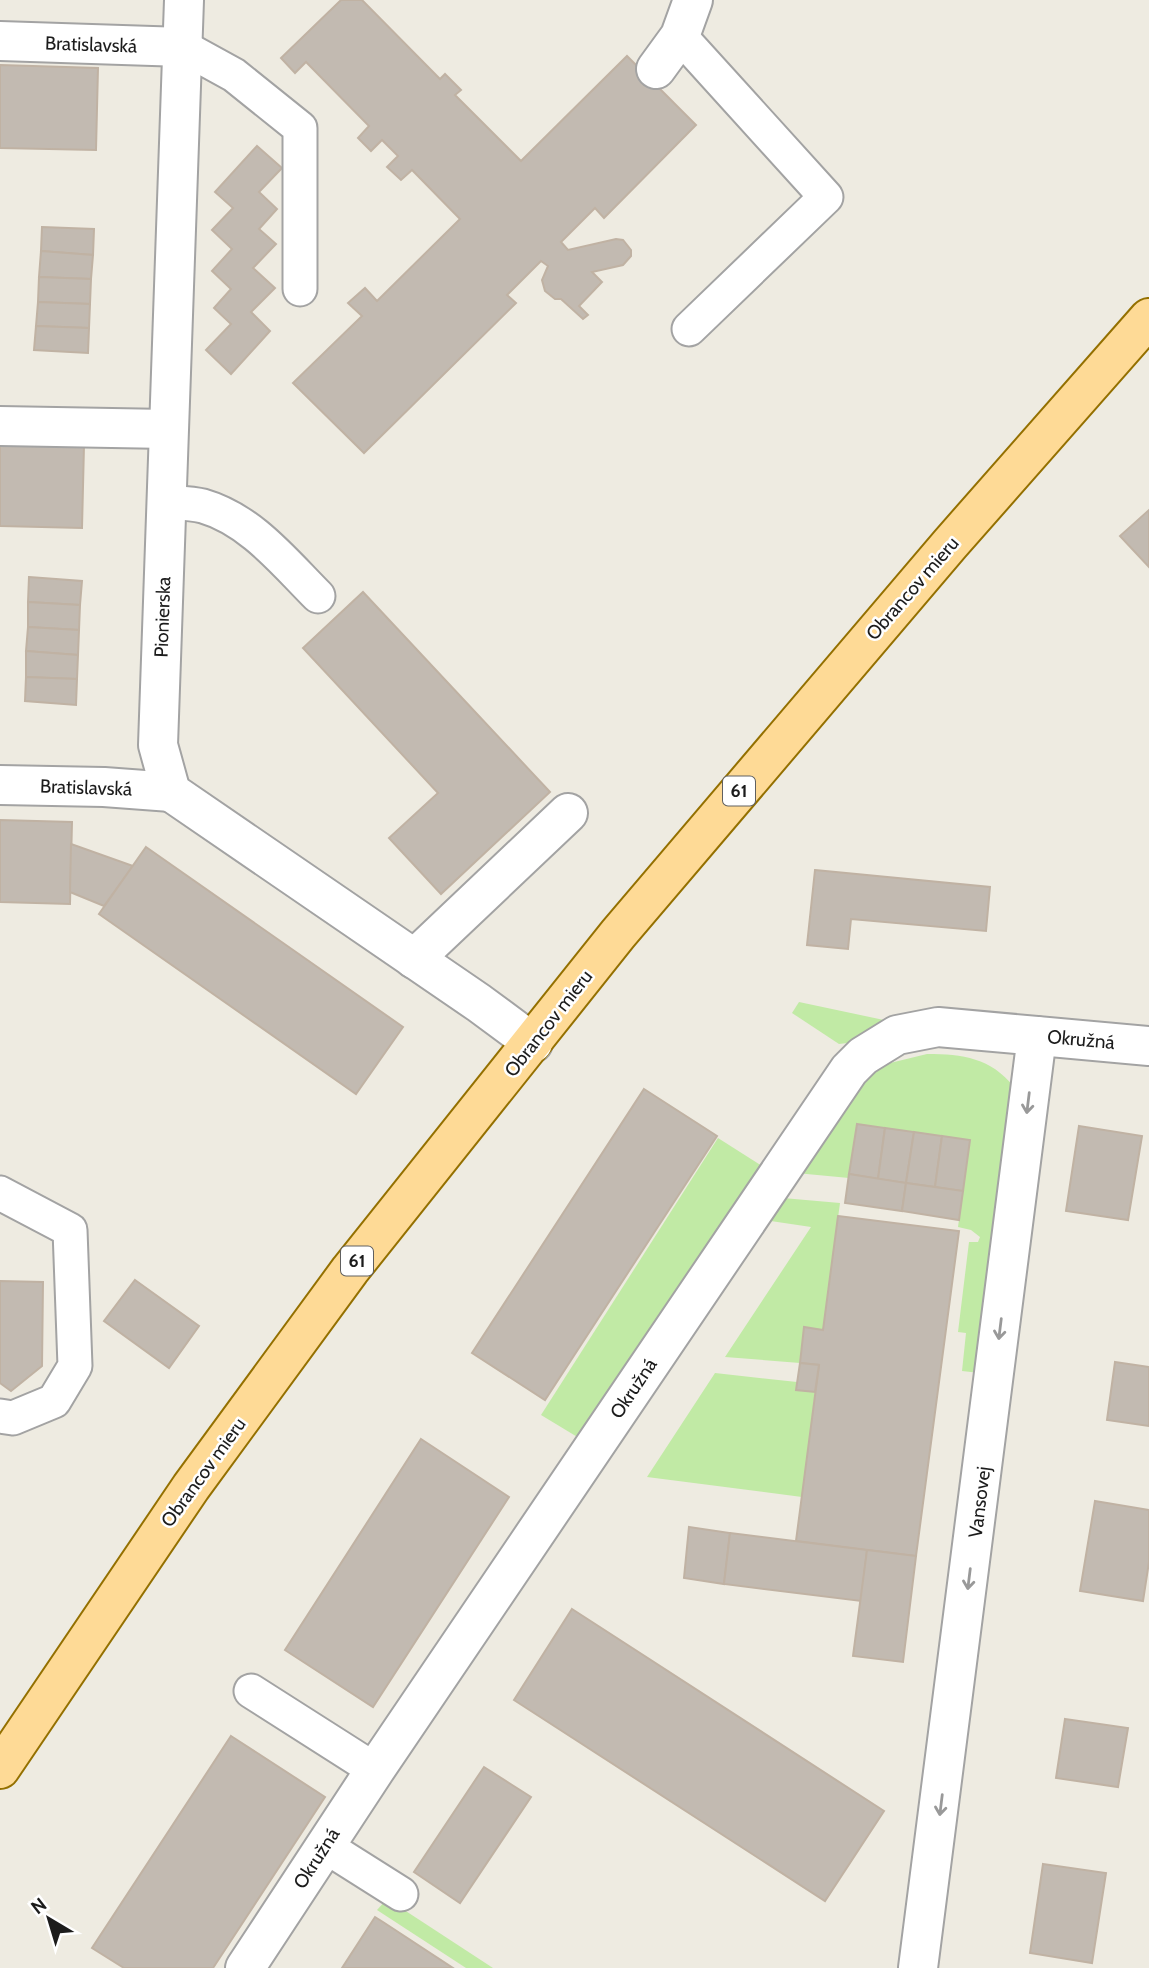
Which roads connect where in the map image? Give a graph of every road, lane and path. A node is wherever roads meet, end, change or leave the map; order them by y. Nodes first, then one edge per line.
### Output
1 (184, 0) edge
2 (694, 0) edge
3 (680, 36) junction
4 (0, 41) edge
5 (183, 47) junction
6 (656, 69) dead end
7 (300, 289) dead end
8 (1149, 318) edge
9 (689, 329) dead end
10 (0, 426) edge
11 (168, 429) junction
12 (165, 502) junction
13 (318, 596) dead end
14 (0, 785) edge
15 (171, 792) junction
16 (568, 813) dead end
17 (414, 959) junction
18 (1037, 1036) junction
19 (533, 1043) junction
20 (1149, 1046) edge
21 (0, 1193) edge
22 (0, 1416) edge
23 (251, 1690) dead end
24 (0, 1769) edge
25 (375, 1770) junction
26 (325, 1846) junction
27 (401, 1894) dead end
28 (245, 1968) edge
29 (918, 1968) edge

1 - 5 street, Pionierska
2 - 3 street
3 - 6 street
3 - 9 lane
4 - 5 street, Bratislavská
5 - 7 lane
5 - 11 street, Pionierska
8 - 19 main road, Obrancov mieru / 61
10 - 11 street
11 - 12 street, Pionierska
12 - 13 lane
12 - 15 street, Pionierska
14 - 15 street, Bratislavská
15 - 17 street
16 - 17 street
17 - 19 street
18 - 20 street, Okružná
18 - 25 street, Okružná
18 -> 29 street, Vansovej
19 - 24 main road, Obrancov mieru / 61
21 - 22 lane
23 - 25 lane
25 - 26 street, Okružná
26 - 27 lane
26 - 28 street, Okružná

